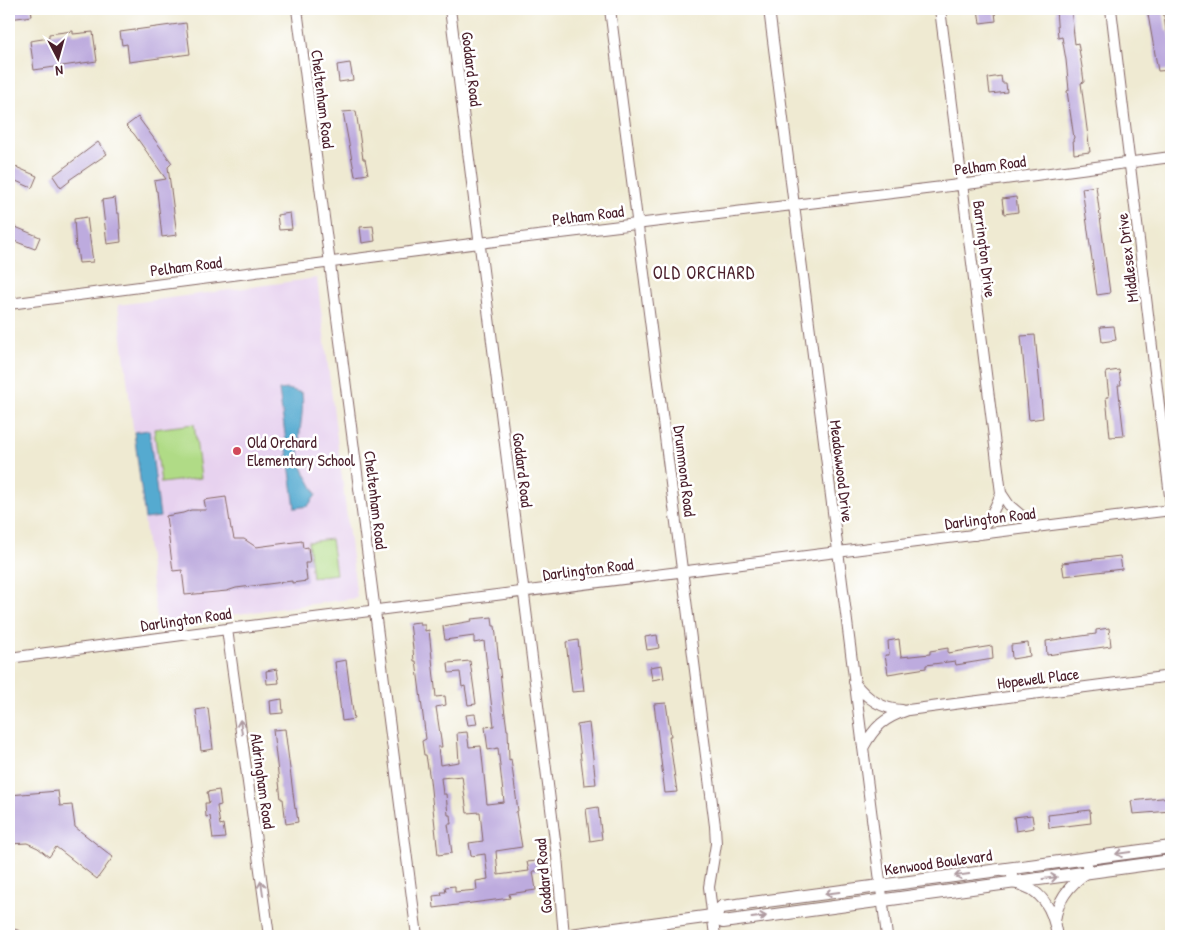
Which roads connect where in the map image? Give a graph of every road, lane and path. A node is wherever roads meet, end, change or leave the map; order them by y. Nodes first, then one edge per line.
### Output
1 (297, 9) edge
2 (450, 9) edge
3 (610, 9) edge
4 (769, 9) edge
5 (940, 9) edge
6 (1111, 9) edge
7 (1171, 157) edge
8 (1130, 163) junction
9 (962, 184) junction
10 (794, 204) junction
11 (638, 224) junction
12 (479, 243) junction
13 (329, 262) junction
14 (9, 304) edge
15 (1001, 494) junction
16 (1171, 504) edge
17 (1171, 510) edge
18 (1036, 528) junction
19 (975, 535) junction
20 (837, 552) junction
21 (682, 572) junction
22 (524, 592) junction
23 (375, 611) junction
24 (227, 629) junction
25 (9, 658) edge
26 (1171, 676) edge
27 (854, 682) junction
28 (908, 710) junction
29 (863, 748) junction
30 (1171, 847) edge
31 (1086, 858) junction
32 (1171, 861) edge
33 (1011, 868) junction
34 (1088, 872) junction
35 (1012, 883) junction
36 (880, 887) junction
37 (882, 901) junction
38 (712, 916) junction
39 (1055, 925) junction
40 (9, 935) edge
41 (15, 936) edge
42 (269, 936) edge
43 (417, 936) edge
44 (564, 936) edge
45 (715, 936) edge
46 (887, 936) edge
47 (1057, 936) edge

1 - 13 street, Cheltenham Road
2 - 12 street, Goddard Road
3 - 11 street, Drummond Road
4 - 10 street, Meadowwood Drive
5 - 9 street, Barrington Drive
6 - 8 street, Middlesex Drive
7 - 8 street, Pelham Road
8 - 9 street, Pelham Road
8 - 16 street, Middlesex Drive
9 - 10 street, Pelham Road
9 - 15 street, Barrington Drive
10 - 11 street, Pelham Road
10 - 20 street, Meadowwood Drive
11 - 12 street, Pelham Road
11 - 21 street, Drummond Road
12 - 13 street, Pelham Road
12 - 22 street, Goddard Road
13 - 14 street, Pelham Road
13 - 23 street, Cheltenham Road
15 - 18 street
15 - 19 street
17 - 18 street, Darlington Road
18 - 19 street, Darlington Road
19 - 20 street, Darlington Road
20 - 21 street, Darlington Road
20 - 27 street, Meadowwood Drive
21 - 22 street, Darlington Road
21 - 38 street, Drummond Road
22 - 23 street, Darlington Road
22 - 44 street, Goddard Road
23 - 24 street, Darlington Road
23 - 43 street, Cheltenham Road
24 - 25 street, Darlington Road
42 -> 24 street, Aldringham Road
26 - 28 street, Hopewell Place
27 - 28 street, Hopewell Place
27 - 29 street, Meadowwood Drive
28 - 29 street, Hopewell Place
29 - 36 street, Meadowwood Drive
30 -> 31 street, Kenwood Boulevard
31 - 33 street, Kenwood Boulevard
31 - 34 street
32 - 34 street, Kenwood Boulevard
33 - 35 street
33 -> 36 street, Kenwood Boulevard
35 -> 34 street, Kenwood Boulevard
34 - 39 street
35 - 37 street, Kenwood Boulevard
35 - 39 street
36 - 37 street, Meadowwood Drive
36 -> 38 street, Kenwood Boulevard
38 -> 37 street, Kenwood Boulevard
37 - 46 street, Meadowwood Drive
38 - 44 street, Kenwood Boulevard
38 - 45 street, Drummond Road
39 - 47 street
40 - 41 street

